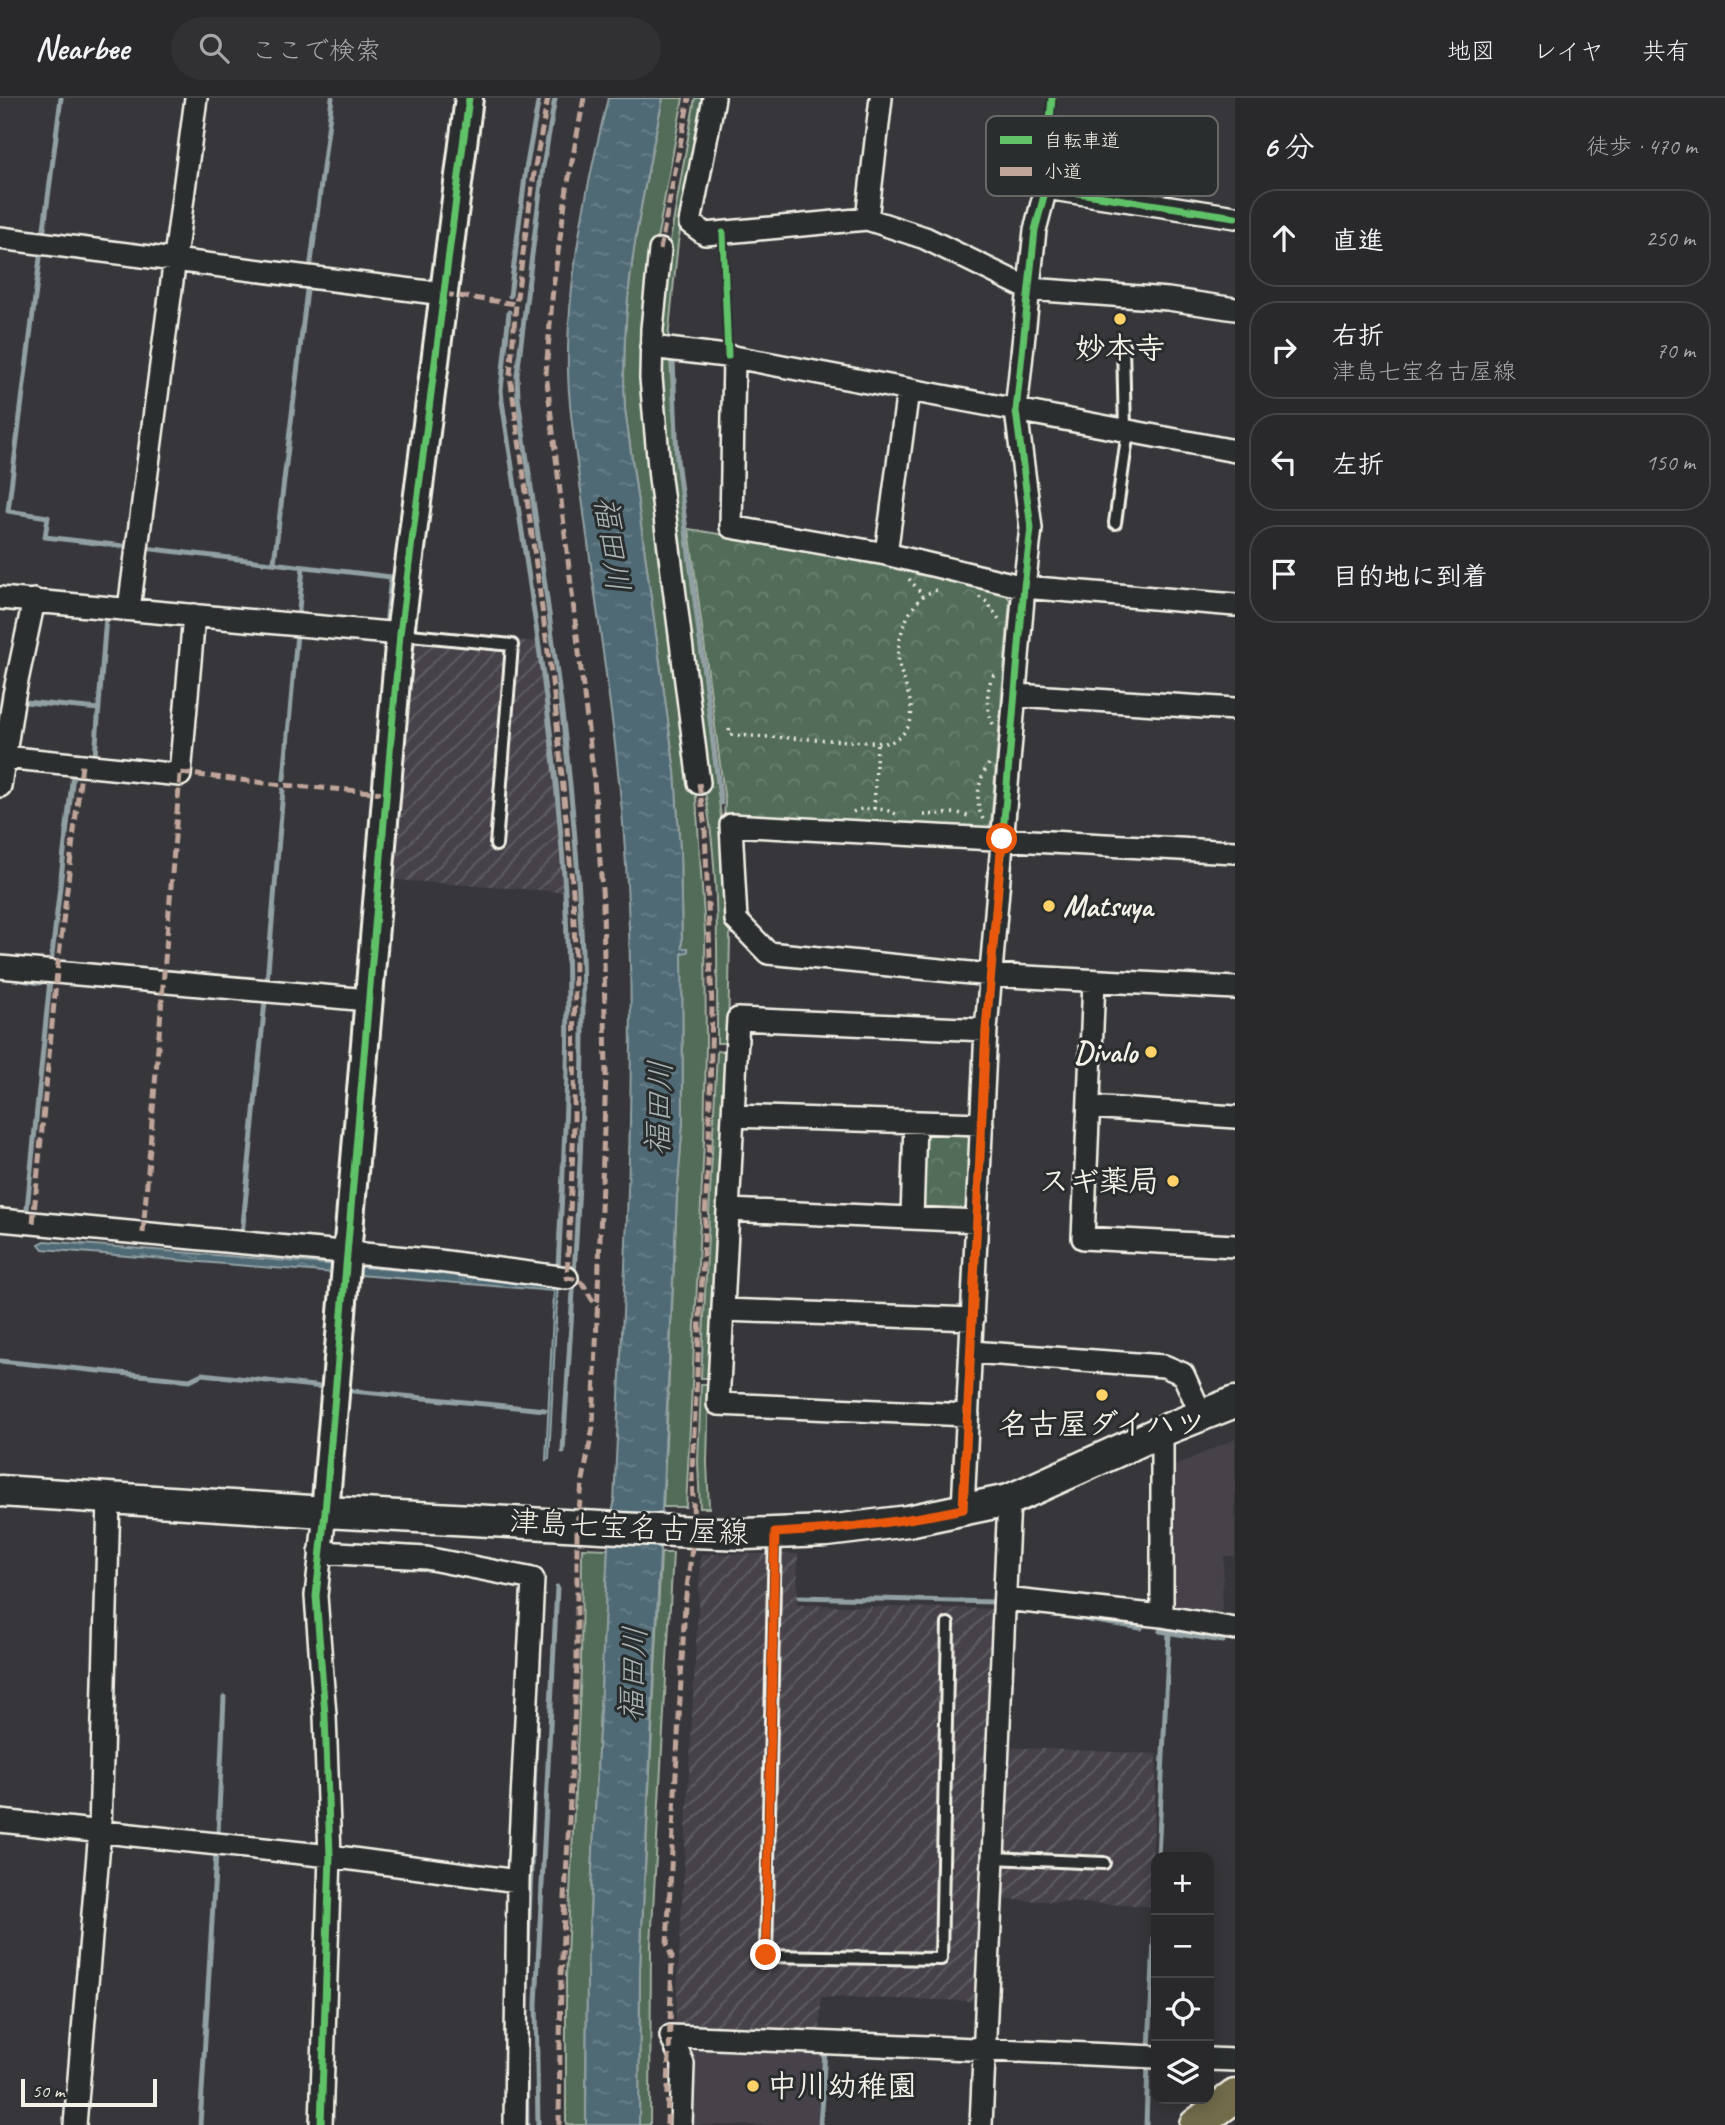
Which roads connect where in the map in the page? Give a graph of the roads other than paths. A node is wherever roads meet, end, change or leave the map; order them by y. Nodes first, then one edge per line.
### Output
1 (196, 98) edge
2 (469, 98) edge
3 (714, 98) edge
4 (881, 98) edge
5 (1044, 196) edge
6 (1098, 196) edge
7 (1235, 217) edge
8 (867, 219) junction
9 (0, 238) edge
10 (660, 250) dead end
11 (176, 260) junction
12 (1029, 289) junction
13 (444, 294) junction
14 (1235, 309) edge
15 (1123, 345) dead end
16 (651, 347) junction
17 (731, 357) junction
18 (908, 390) junction
19 (1016, 411) junction
20 (1126, 431) junction
21 (1235, 451) edge
22 (1115, 523) dead end
23 (886, 554) junction
24 (1024, 587) junction
25 (0, 598) edge
26 (34, 600) junction
27 (1235, 605) edge
28 (129, 609) junction
29 (194, 615) junction
30 (400, 634) junction
31 (7, 692) edge
32 (1016, 695) junction
33 (1235, 709) edge
34 (4, 757) junction
35 (699, 783) dead end
36 (0, 786) edge
37 (1002, 839) junction
38 (496, 845) dead end
39 (1235, 852) edge
40 (0, 967) edge
41 (991, 975) junction
42 (1094, 981) junction
43 (1235, 988) edge
44 (368, 1000) junction
45 (986, 1030) junction
46 (1088, 1107) junction
47 (733, 1116) junction
48 (1235, 1117) edge
49 (915, 1122) junction
50 (982, 1124) junction
51 (729, 1210) junction
52 (912, 1218) junction
53 (0, 1220) edge
54 (977, 1221) junction
55 (1235, 1247) edge
56 (346, 1264) junction
57 (567, 1278) dead end
58 (723, 1310) junction
59 (973, 1319) junction
60 (971, 1352) junction
61 (1235, 1402) edge
62 (968, 1415) junction
63 (1202, 1416) junction
64 (1162, 1431) junction
65 (0, 1491) edge
66 (109, 1498) junction
67 (1009, 1500) junction
68 (963, 1509) junction
69 (325, 1512) junction
70 (775, 1533) junction
71 (320, 1552) junction
72 (1004, 1599) junction
73 (1162, 1616) junction
74 (948, 1624) dead end
75 (1235, 1629) edge
76 (0, 1821) edge
77 (100, 1831) junction
78 (330, 1856) junction
79 (993, 1858) junction
80 (1104, 1863) dead end
81 (519, 1881) junction
82 (985, 2050) junction
83 (1151, 2057) edge
84 (1214, 2059) edge
85 (1235, 2060) edge
86 (1235, 2096) edge
87 (75, 2125) edge
88 (321, 2125) edge
89 (515, 2125) edge
90 (681, 2125) edge
91 (981, 2125) edge
92 (1196, 2125) edge

1 - 11 street
2 - 13 street
3 - 8 street
4 - 8 street
5 - 12 street
6 - 7 street
8 - 12 street
9 - 11 street
10 - 16 street
11 - 13 street
11 - 28 street
12 - 14 street
12 - 19 street
13 - 30 street
15 - 20 lane
16 - 17 street
16 - 35 street
17 - 18 street
17 - 23 street
18 - 19 street
18 - 23 street
19 - 20 street
19 - 24 street
20 - 21 street
20 - 22 lane
23 - 24 street
24 - 27 street
24 - 32 street
25 - 26 street
26 - 28 street
26 - 31 street
28 - 29 street
29 - 30 street
29 - 34 street
30 - 38 lane
30 - 44 street
31 - 34 street
32 - 33 street
32 - 37 street
34 - 36 street
37 - 39 street
37 - 41 street
37 - 41 street
40 - 44 street
41 - 42 street
41 - 45 street
42 - 43 street
42 - 46 street
44 - 56 street
45 - 47 street
45 - 50 street
46 - 48 street
46 - 55 street
47 - 49 street
47 - 51 street
49 - 50 street
49 - 52 street
50 - 54 street
51 - 52 street
51 - 58 street
52 - 54 street
53 - 56 street
54 - 59 street
56 - 57 street
56 - 69 street
58 - 59 street
58 - 62 street
59 - 60 street
60 - 62 street
60 - 63 street
61 - 63 main road, 津島七宝名古屋線
62 - 68 street
63 - 64 main road, 津島七宝名古屋線
64 - 67 main road, 津島七宝名古屋線
64 - 73 street
65 - 66 main road, 津島七宝名古屋線
66 - 69 main road, 津島七宝名古屋線
66 - 77 street
67 - 68 main road, 津島七宝名古屋線
67 - 72 street
68 - 70 main road, 津島七宝名古屋線
69 - 70 main road, 津島七宝名古屋線
69 - 71 street
70 - 74 lane
71 - 78 street
71 - 81 street
72 - 73 street
72 - 79 street
73 - 75 street
76 - 77 street
77 - 78 street
77 - 87 street
78 - 81 street
78 - 88 street
79 - 80 lane
79 - 82 street
81 - 89 street
82 - 83 street
82 - 90 street
82 - 91 street
84 - 85 street
86 - 92 main road

